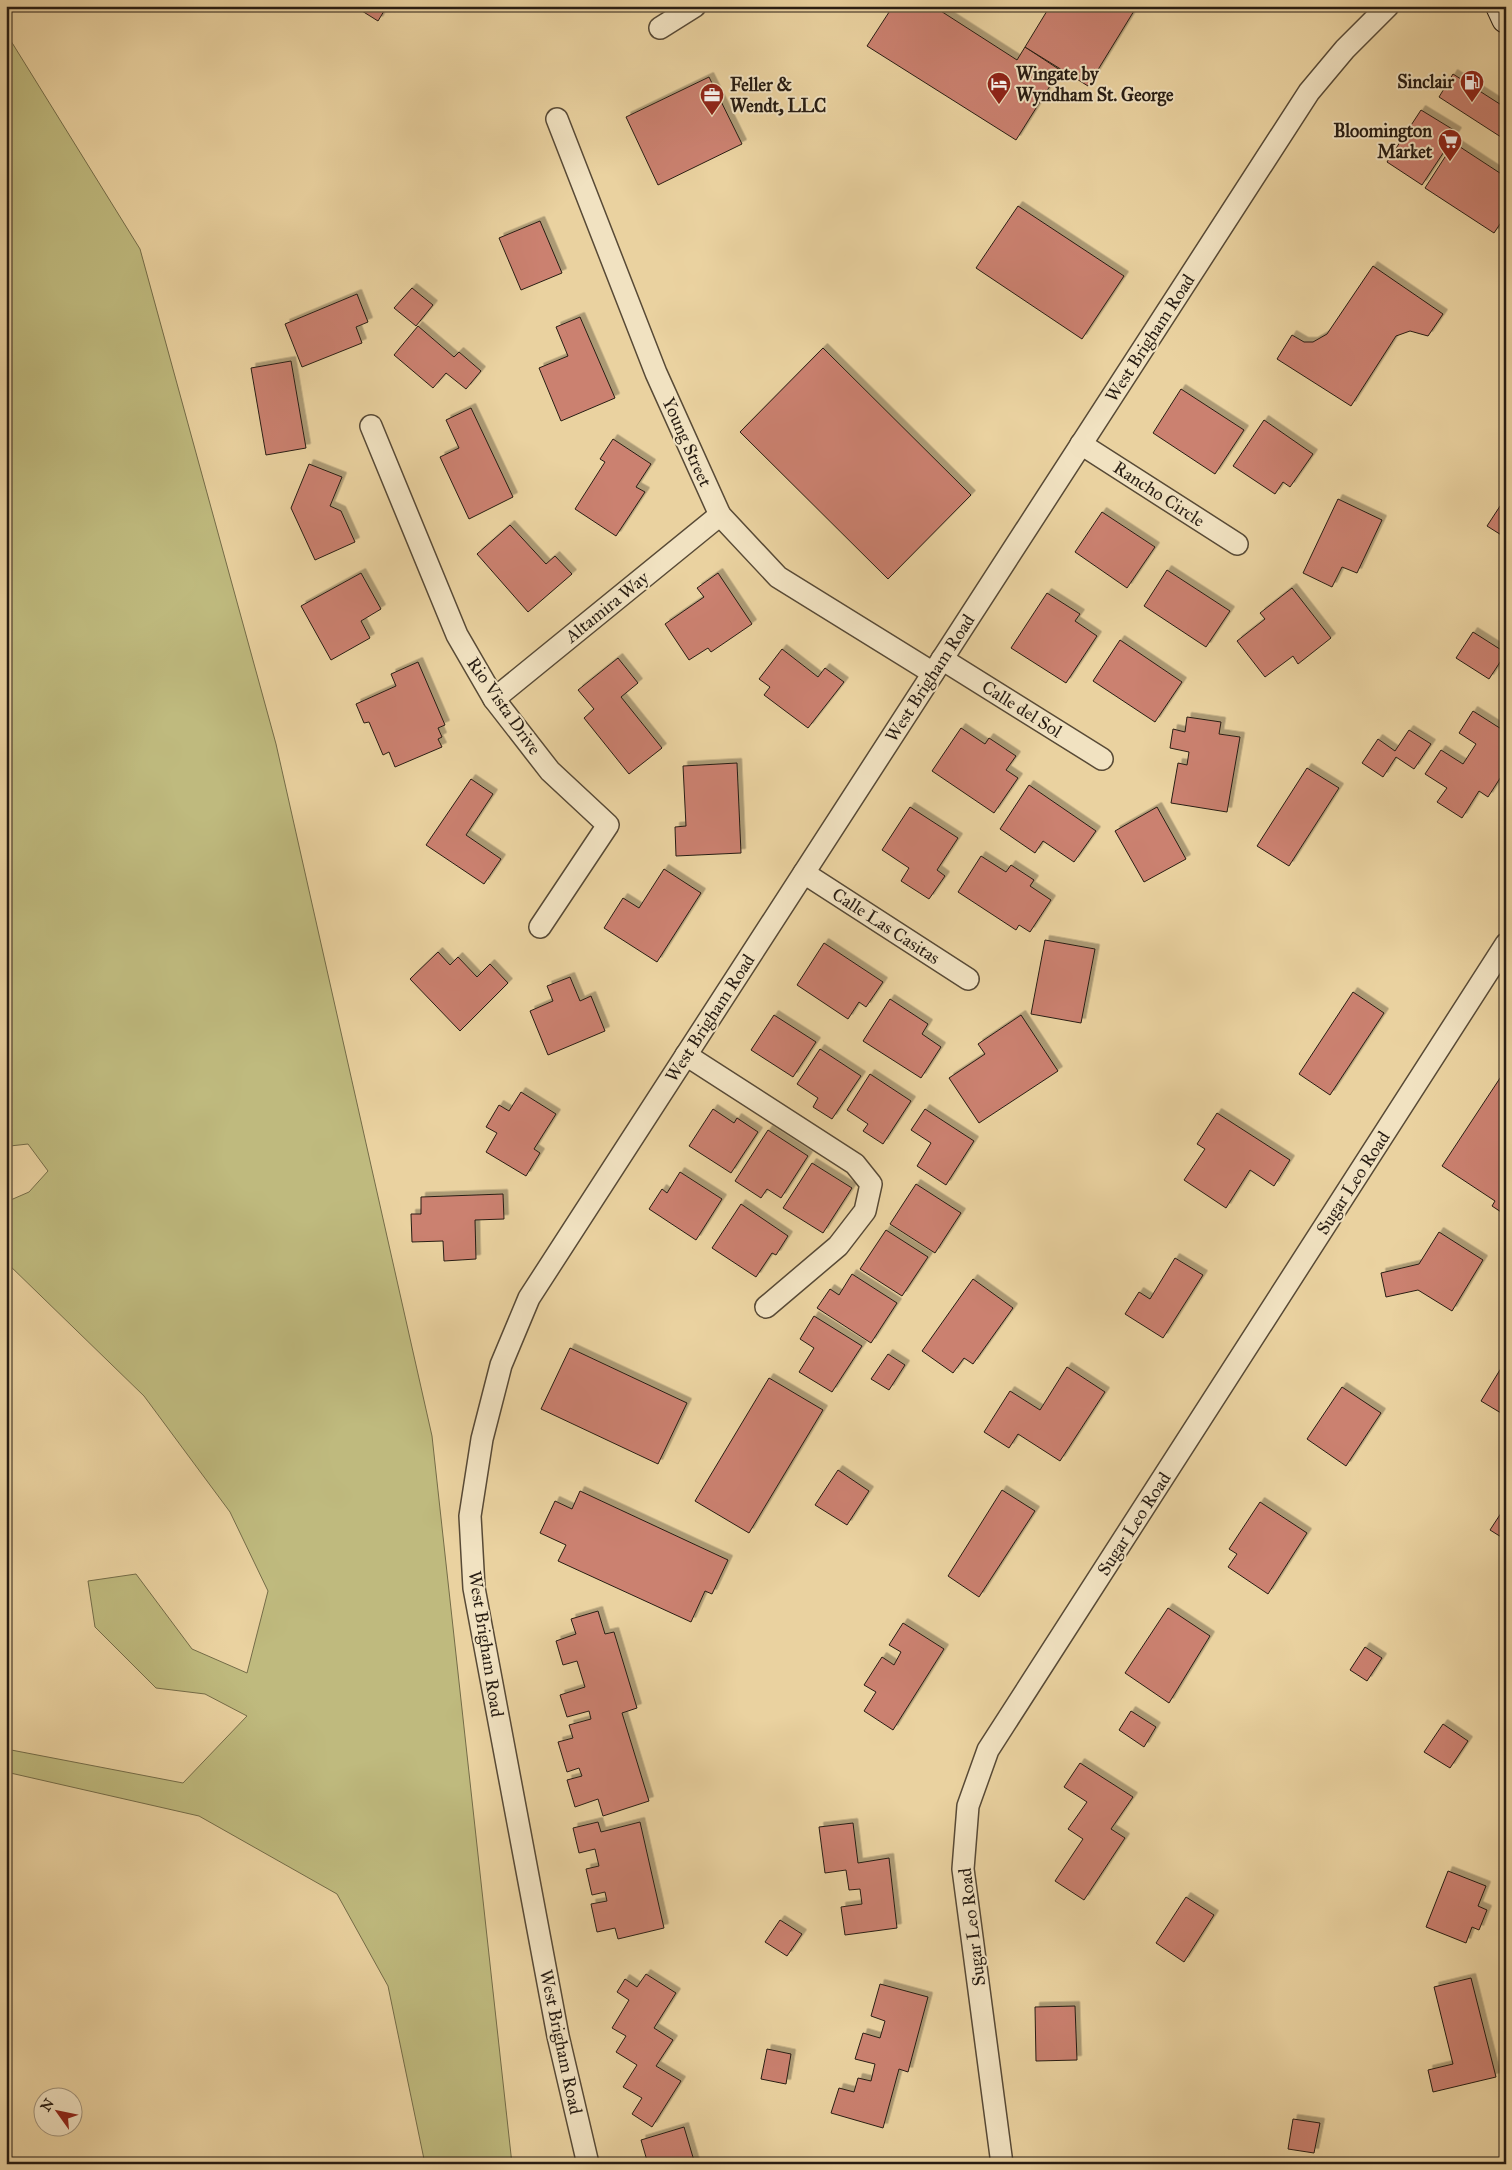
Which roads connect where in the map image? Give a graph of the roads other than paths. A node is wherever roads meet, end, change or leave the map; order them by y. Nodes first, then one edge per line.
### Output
1 (695, 6) edge
2 (1388, 6) edge
3 (1500, 6) edge
4 (1506, 19) edge
5 (660, 28) dead end
6 (557, 119) dead end
7 (371, 426) dead end
8 (1082, 444) junction
9 (720, 515) junction
10 (1237, 544) dead end
11 (938, 666) junction
12 (494, 699) junction
13 (1102, 759) dead end
14 (804, 873) junction
15 (540, 927) dead end
16 (1506, 944) edge
17 (968, 979) dead end
18 (686, 1055) junction
19 (766, 1307) dead end
20 (588, 2164) edge
21 (1002, 2164) edge

1 - 5 street
2 - 8 street, West Brigham Road
3 - 4 main road
6 - 9 street, Young Street
7 - 12 street, Rio Vista Drive
8 - 10 street, Rancho Circle
8 - 11 street, West Brigham Road
9 - 11 street, Young Street
9 - 12 street, Altamira Way
11 - 13 street, Calle del Sol
11 - 14 street, West Brigham Road
12 - 15 street, Rio Vista Drive
14 - 17 street, Calle Las Casitas
14 - 18 street, West Brigham Road
16 - 21 street, Sugar Leo Road
18 - 19 street
18 - 20 street, West Brigham Road

